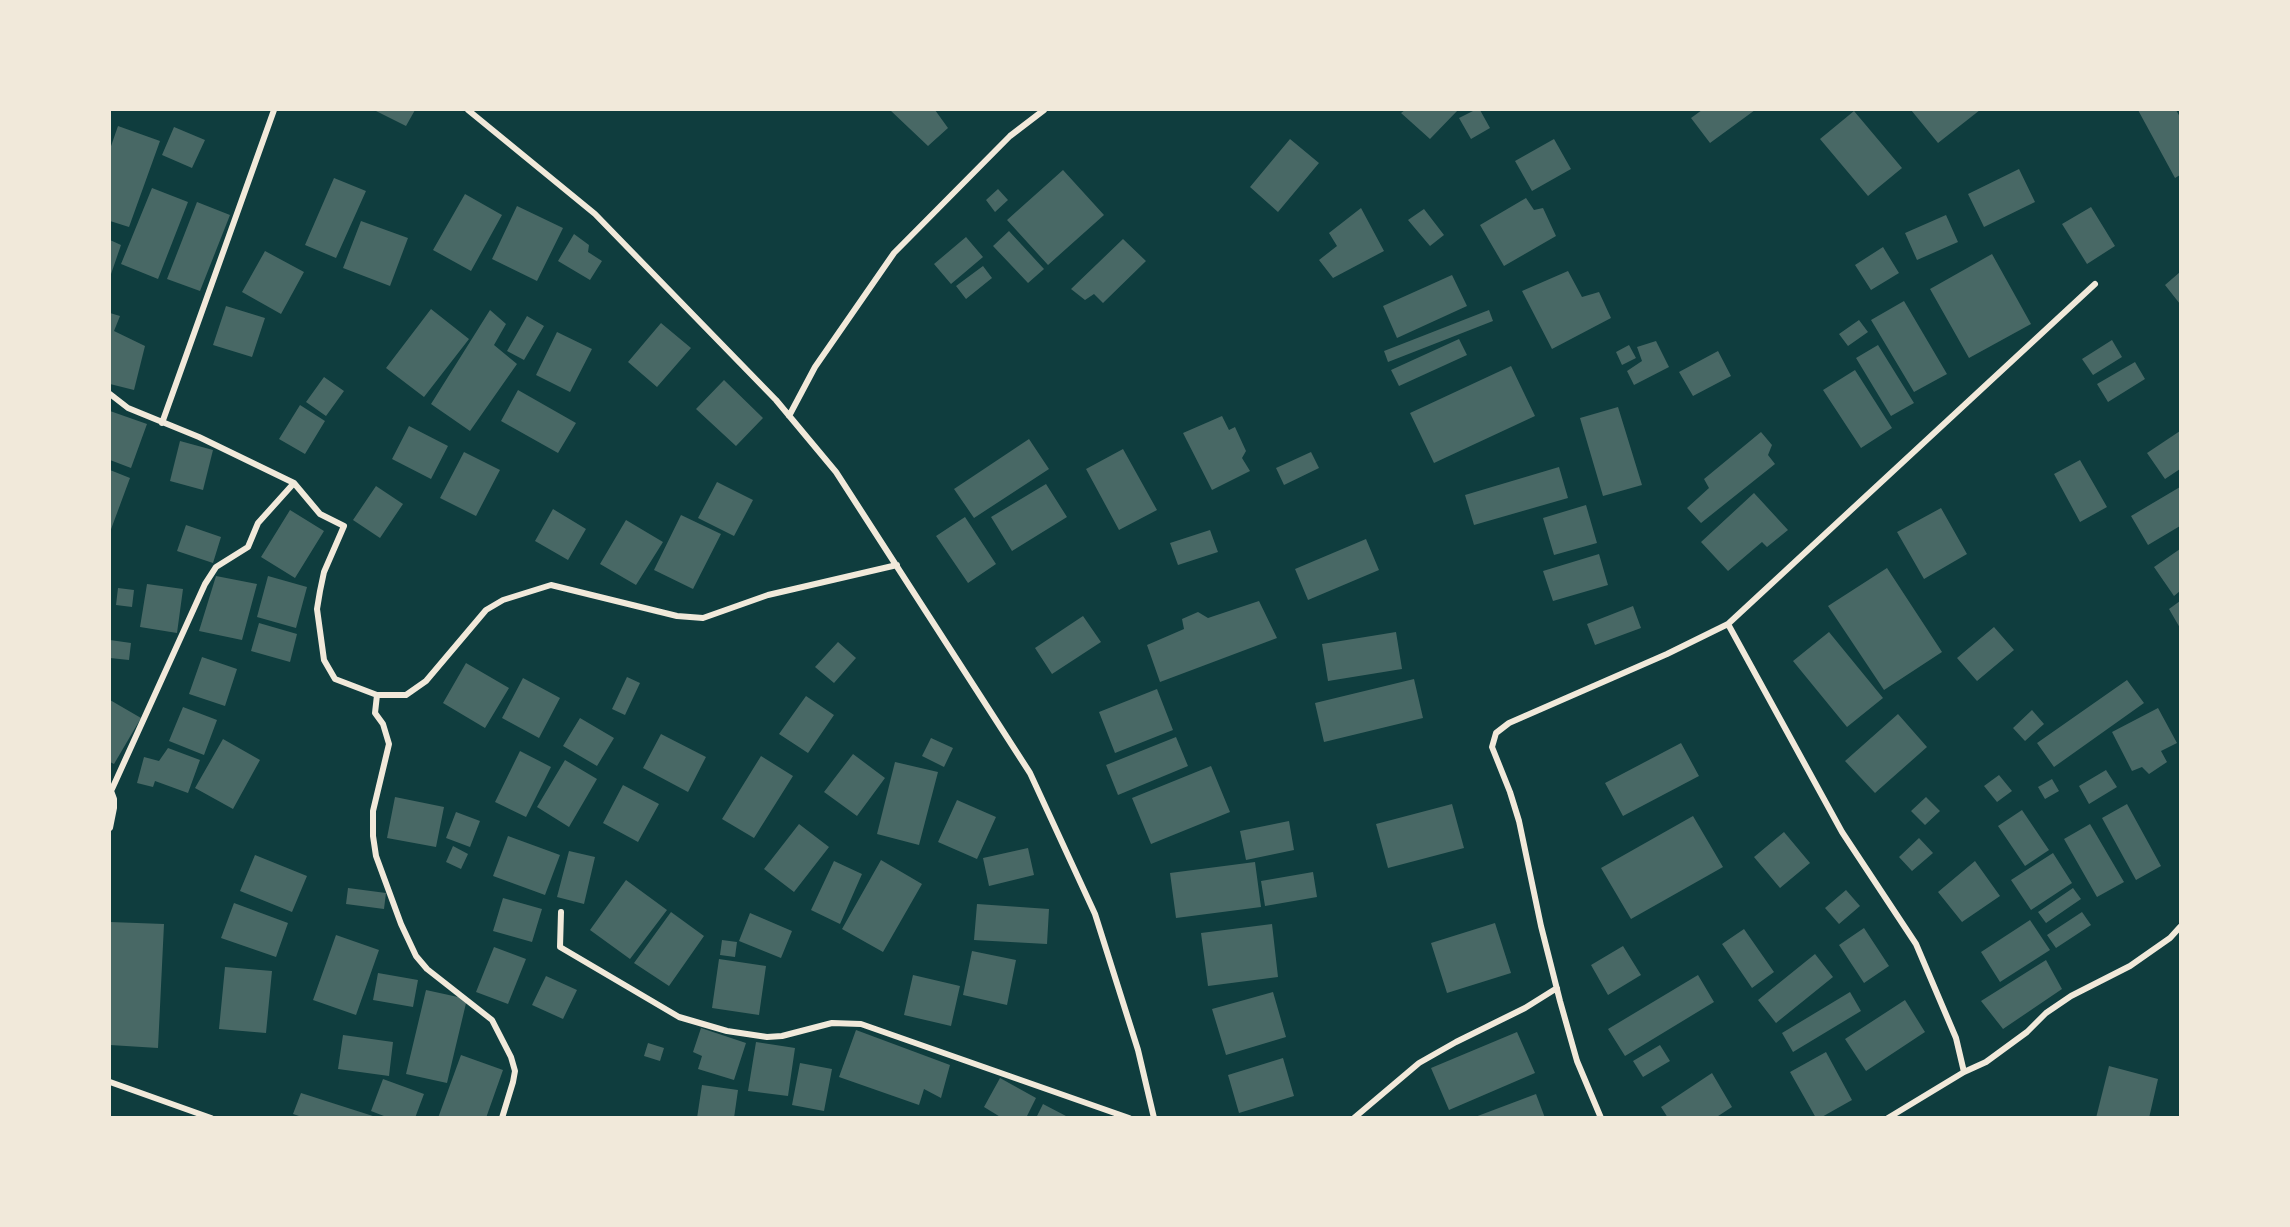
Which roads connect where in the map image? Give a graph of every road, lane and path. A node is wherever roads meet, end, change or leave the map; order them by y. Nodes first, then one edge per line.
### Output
1 (274, 110) edge
2 (468, 110) edge
3 (1044, 110) edge
4 (2095, 284) dead end
5 (110, 394) edge
6 (789, 416) junction
7 (162, 423) junction
8 (294, 483) junction
9 (897, 565) junction
10 (1728, 624) junction
11 (377, 695) junction
12 (111, 788) edge
13 (110, 828) edge
14 (561, 912) dead end
15 (2181, 927) edge
16 (1557, 988) junction
17 (1964, 1072) junction
18 (110, 1082) edge
19 (211, 1118) edge
20 (502, 1118) edge
21 (1129, 1118) edge
22 (1154, 1118) edge
23 (1354, 1118) edge
24 (1601, 1118) edge
25 (1888, 1118) edge

1 - 7 street
2 - 6 street
3 - 6 street
4 - 10 street
5 - 7 street
6 - 9 street
7 - 8 street
8 - 11 street
8 - 12 street
9 - 11 street
9 - 22 street
10 - 16 street
10 - 17 street
11 - 20 street
12 - 13 street
14 - 21 street
15 - 17 street
16 - 23 street
16 - 24 street
17 - 25 street
18 - 19 street

